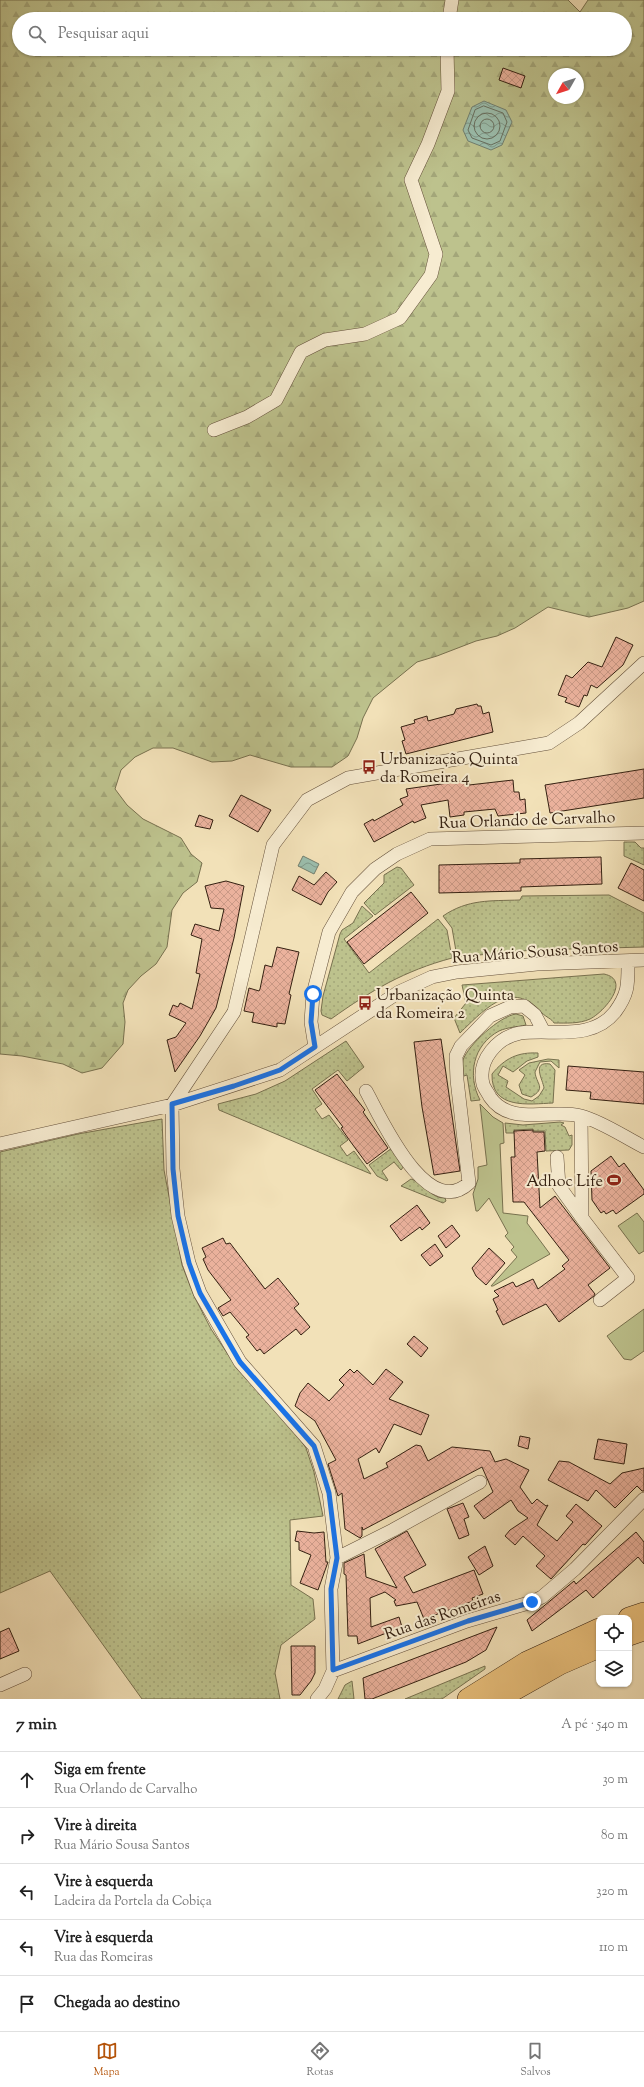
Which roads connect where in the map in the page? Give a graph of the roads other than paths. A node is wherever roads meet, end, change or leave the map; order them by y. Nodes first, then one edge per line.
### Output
1 (452, 0) edge
2 (450, 12) edge
3 (447, 56) edge
4 (214, 430) dead end
5 (644, 663) edge
6 (644, 833) edge
7 (644, 960) edge
8 (628, 961) junction
9 (544, 1032) junction
10 (315, 1047) junction
11 (366, 1091) dead end
12 (172, 1104) junction
13 (581, 1116) junction
14 (0, 1144) edge
15 (644, 1147) edge
16 (557, 1157) dead end
17 (582, 1218) junction
18 (600, 1300) dead end
19 (480, 1482) dead end
20 (644, 1499) edge
21 (337, 1558) junction
22 (644, 1613) edge
23 (632, 1617) edge
24 (596, 1630) edge
25 (644, 1630) edge
26 (632, 1634) edge
27 (596, 1648) edge
28 (333, 1670) junction
29 (25, 1674) dead end
30 (0, 1685) edge
31 (317, 1699) edge
32 (468, 1699) edge
33 (498, 1699) edge

1 - 2 street
3 - 4 street
5 - 12 street
6 - 10 street, Rua Orlando de Carvalho
7 - 8 street, Rua Mário Sousa Santos
8 - 9 street
8 - 10 street, Rua Mário Sousa Santos
9 - 11 street
9 - 13 street
10 - 12 street, Rua Mário Sousa Santos
12 - 14 street, Rua Mário Sousa Santos
12 - 21 street
13 - 15 street
13 - 17 street
16 - 17 street
17 - 18 street
19 - 21 street
20 - 28 street, Rua das Romeiras
21 - 28 street
22 - 23 main road
24 - 32 main road
25 - 26 main road
27 - 33 main road
28 - 31 street
29 - 30 street

